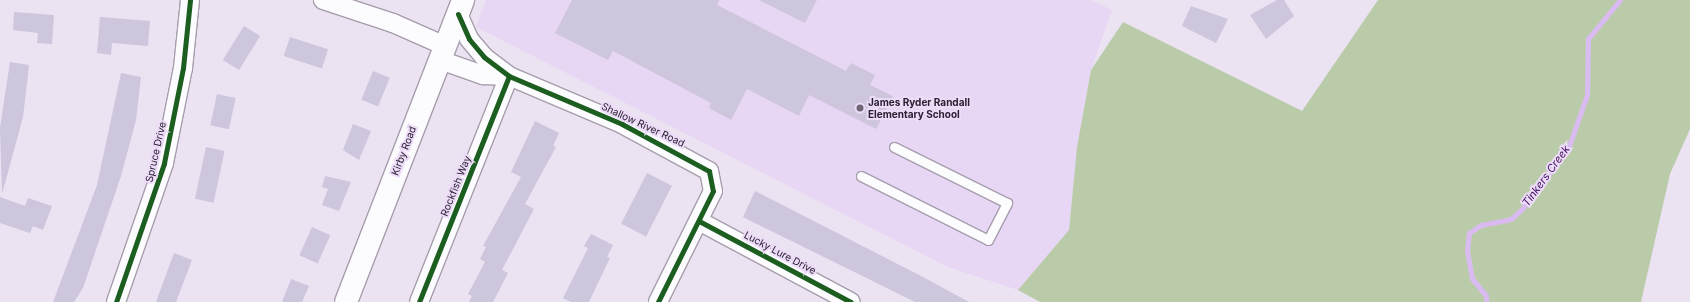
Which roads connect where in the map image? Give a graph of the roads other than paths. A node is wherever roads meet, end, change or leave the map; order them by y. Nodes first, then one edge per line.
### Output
1 (190, 0) edge
2 (323, 0) edge
3 (461, 7) edge
4 (442, 53) junction
5 (509, 76) junction
6 (894, 148) dead end
7 (861, 176) dead end
8 (699, 221) junction
9 (116, 302) edge
10 (346, 302) edge
11 (419, 302) edge
12 (658, 302) edge
13 (851, 302) edge

1 - 9 street, Spruce Drive
2 - 4 street, Shallow River Road
3 - 4 main road, Kirby Road
3 - 5 street, Shallow River Road
4 - 5 street, Shallow River Road
4 - 10 main road, Kirby Road
5 - 8 street, Shallow River Road
5 - 11 street, Rockfish Way
6 - 7 lane
8 - 12 street, Shallow River Road
8 - 13 street, Lucky Lure Drive

